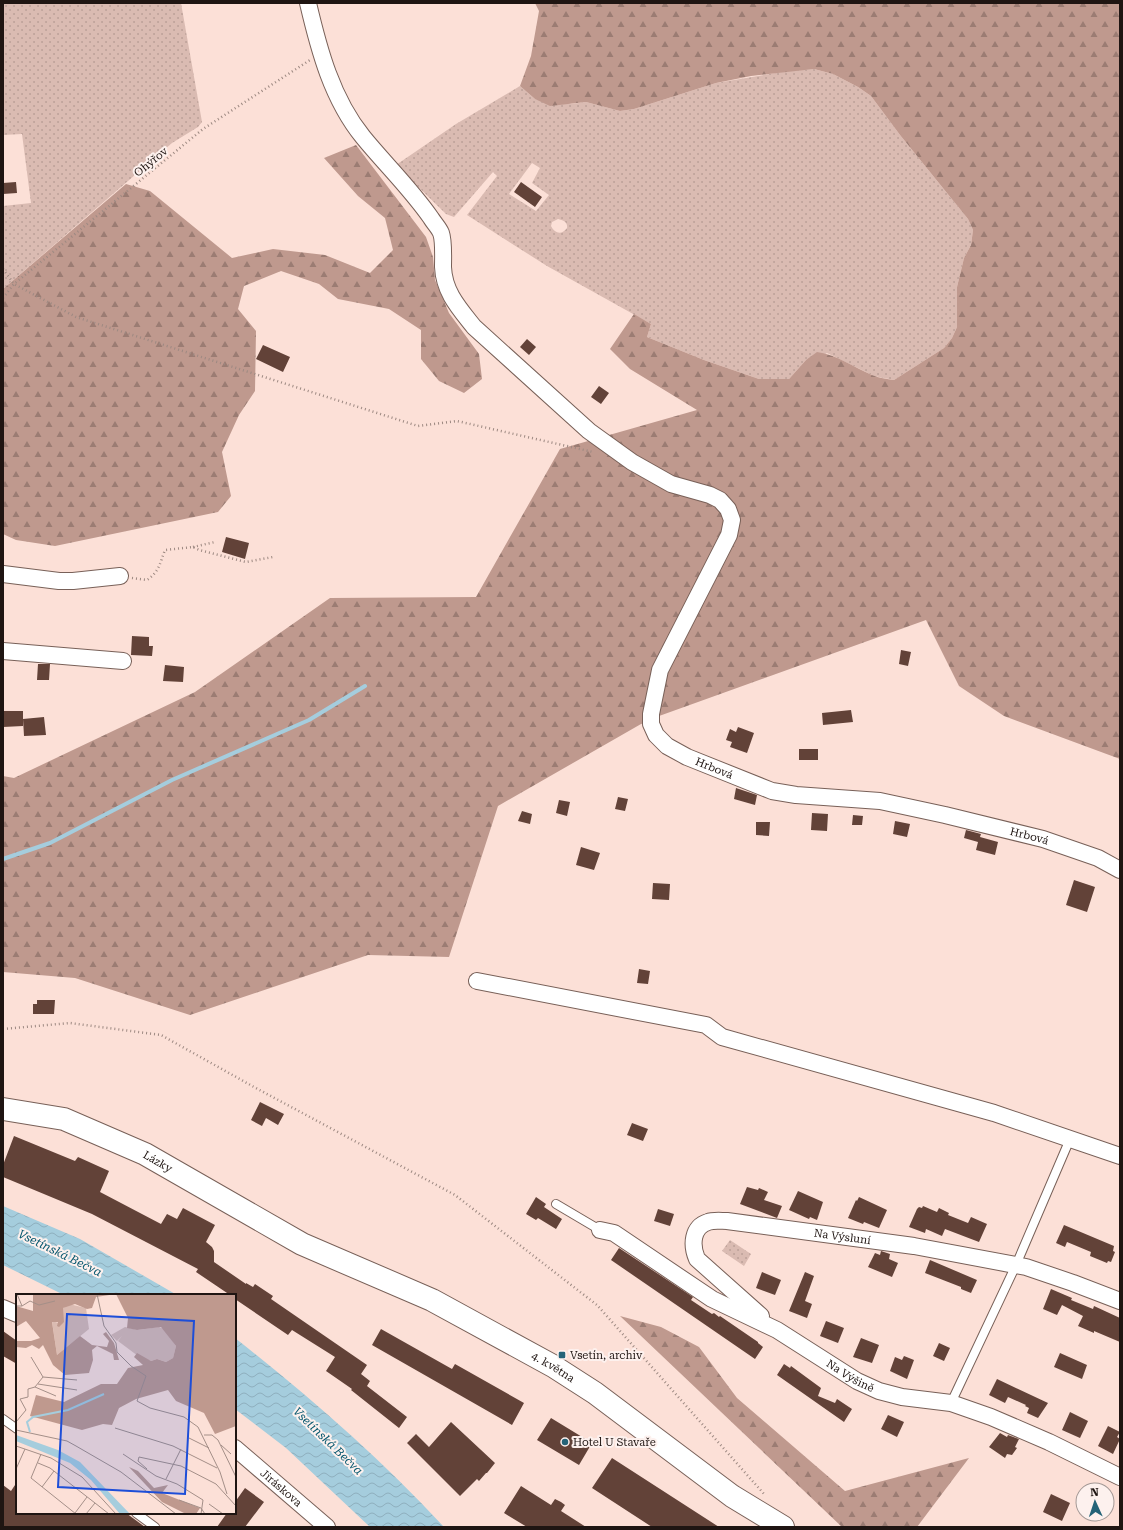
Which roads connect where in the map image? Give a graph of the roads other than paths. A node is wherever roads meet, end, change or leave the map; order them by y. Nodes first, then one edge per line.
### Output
1 (308, 3) edge
2 (3, 574) edge
3 (120, 576) road end
4 (3, 651) edge
5 (123, 661) dead end
6 (1120, 870) edge
7 (476, 981) dead end
8 (3, 1109) edge
9 (1070, 1139) junction
10 (1120, 1156) edge
11 (556, 1204) dead end
12 (600, 1230) joint
13 (302, 1244) joint
14 (1016, 1265) junction
15 (1120, 1301) edge
16 (3, 1308) edge
17 (16, 1314) edge
18 (777, 1330) junction
19 (951, 1403) junction
20 (3, 1419) edge
21 (16, 1428) edge
22 (236, 1449) edge
23 (1120, 1477) edge
24 (137, 1514) edge
25 (155, 1527) edge
26 (327, 1527) edge
27 (782, 1527) edge

1 - 6 street, Hrbová
2 - 3 street
4 - 5 street
7 - 9 street
8 - 13 street, Lázky
9 - 10 street
9 - 14 lane
11 - 12 lane
12 - 18 street, Na Výšině
13 - 27 street, 4. května
14 - 15 street, Na Výsluní
14 - 18 street, Na Výsluní
14 - 19 lane
16 - 17 street
18 - 19 street, Na Výšině
19 - 23 street, Na Výšině
20 - 21 lane
22 - 26 street, Jiráskova
24 - 25 lane

